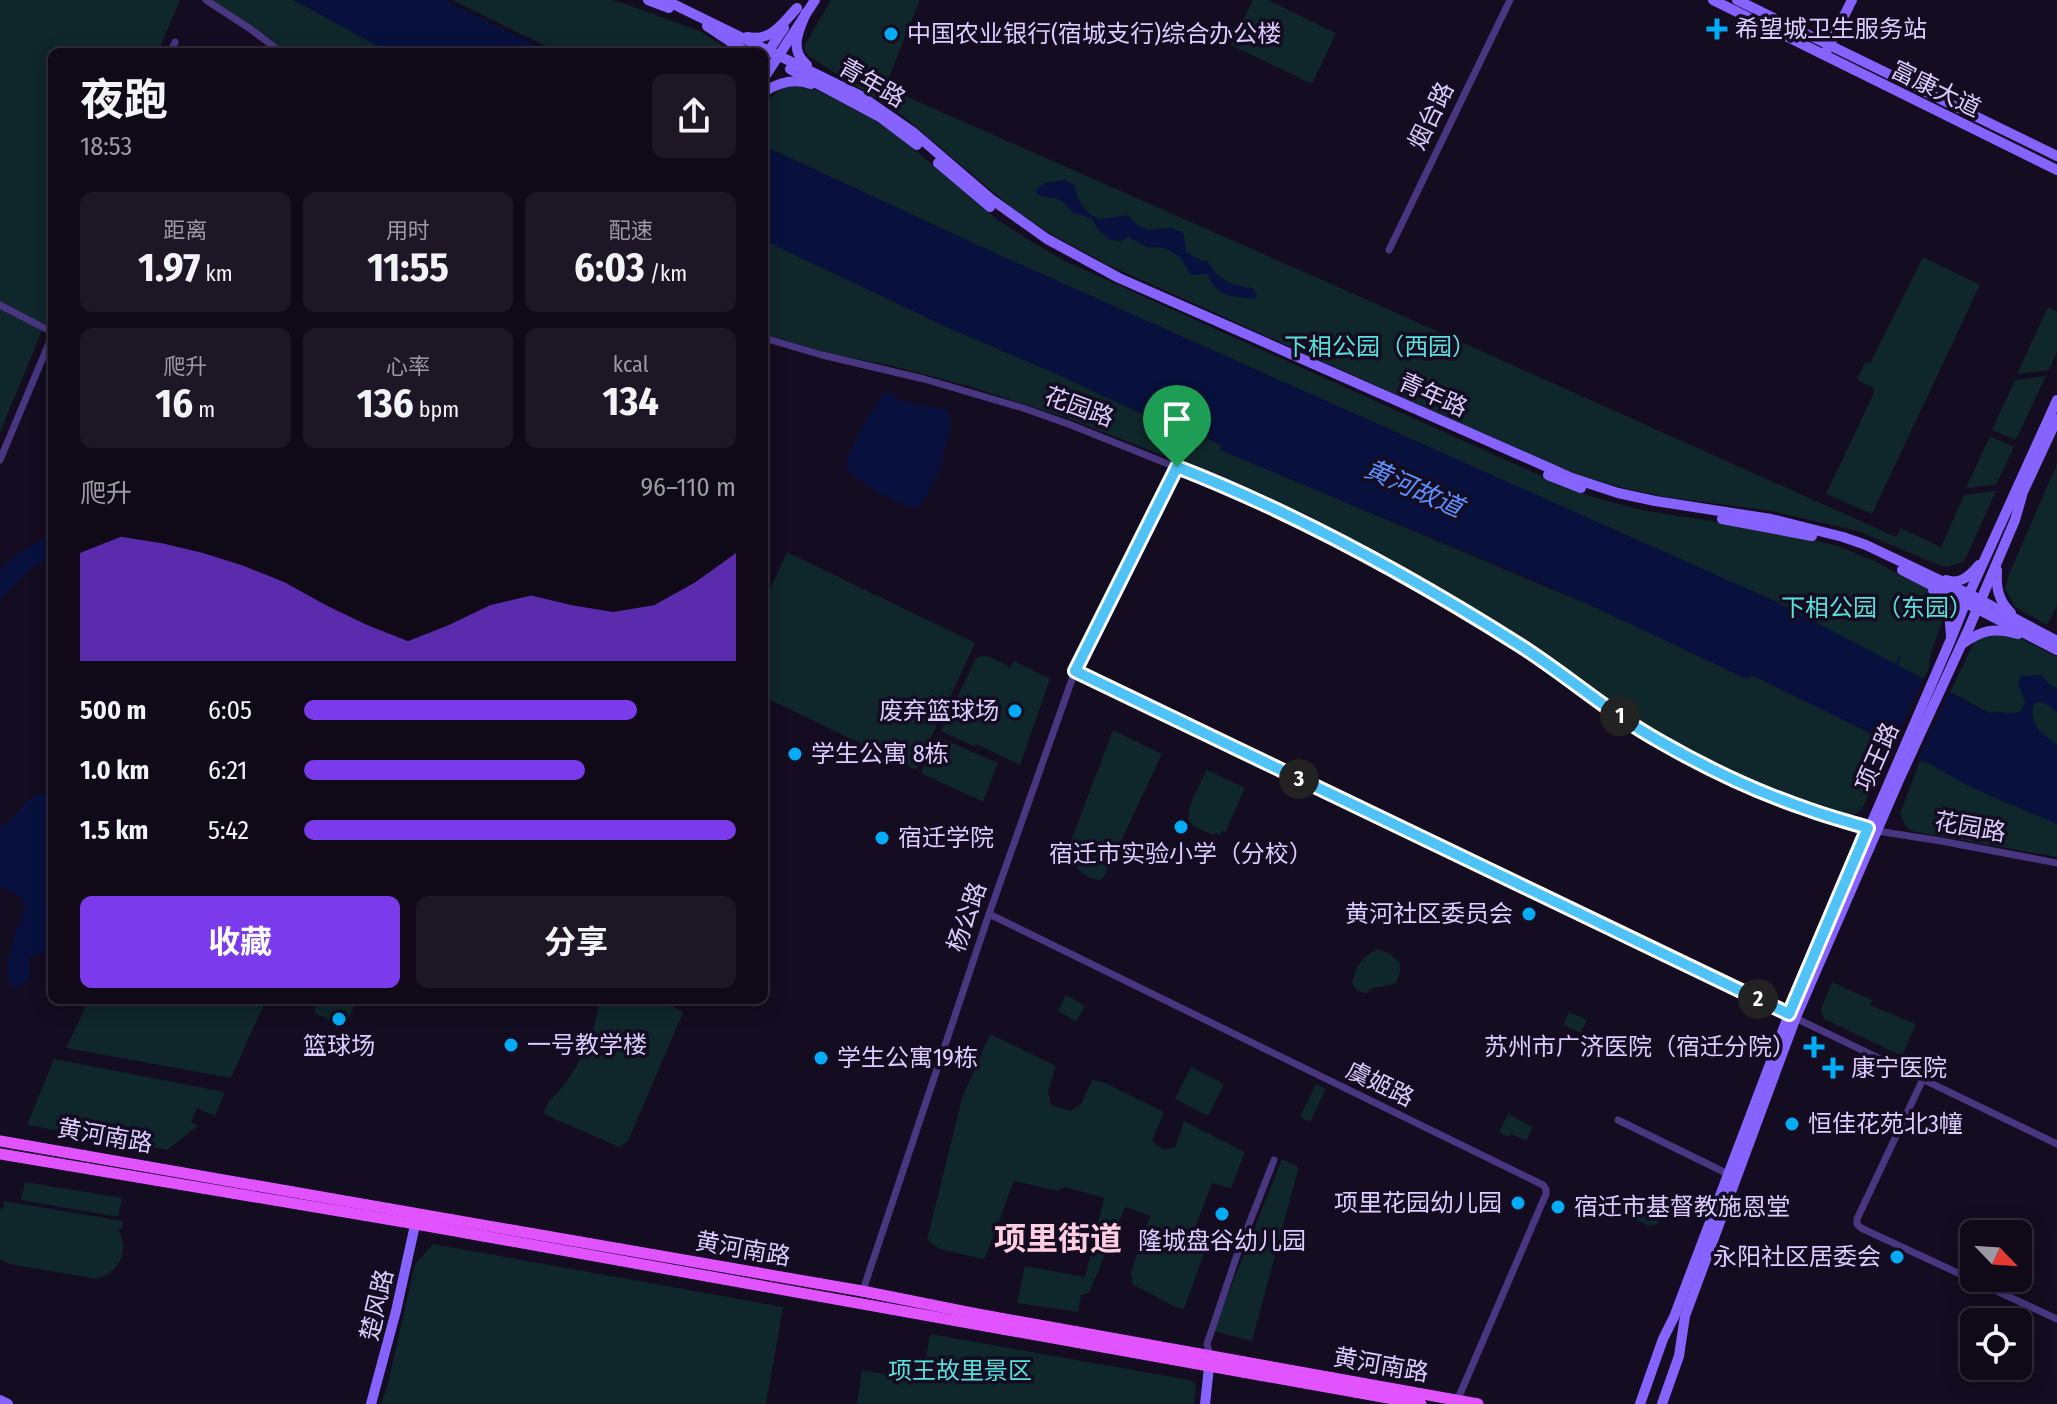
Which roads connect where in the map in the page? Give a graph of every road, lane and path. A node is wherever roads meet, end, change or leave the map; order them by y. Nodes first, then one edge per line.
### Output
1 (206, 0) edge
2 (648, 0) edge
3 (665, 0) edge
4 (815, 0) edge
5 (1510, 0) edge
6 (1713, 0) edge
7 (1737, 0) edge
8 (1852, 0) edge
9 (802, 7) edge
10 (708, 23) junction
11 (175, 42) dead end
12 (173, 48) edge
13 (276, 48) edge
14 (741, 48) edge
15 (755, 48) edge
16 (1826, 51) junction
17 (768, 55) edge
18 (768, 90) edge
19 (844, 92) junction
20 (2057, 156) edge
21 (2057, 170) edge
22 (1389, 250) dead end
23 (0, 305) edge
24 (48, 332) edge
25 (768, 339) edge
26 (48, 344) edge
27 (2057, 400) edge
28 (2057, 419) edge
29 (0, 460) edge
30 (1177, 467) junction
31 (1992, 560) junction
32 (1893, 562) junction
33 (1967, 598) junction
34 (1978, 604) junction
35 (2042, 637) junction
36 (2057, 641) edge
37 (1956, 642) junction
38 (2057, 650) edge
39 (1075, 671) junction
40 (1872, 830) junction
41 (2057, 863) edge
42 (989, 914) junction
43 (1793, 1016) junction
44 (1923, 1079) junction
45 (1618, 1120) dead end
46 (0, 1141) edge
47 (2057, 1144) edge
48 (0, 1154) edge
49 (1274, 1160) dead end
50 (1728, 1174) junction
51 (417, 1219) junction
52 (860, 1297) junction
53 (2057, 1319) edge
54 (1209, 1361) junction
55 (0, 1400) edge
56 (1457, 1401) junction
57 (8, 1404) edge
58 (371, 1404) edge
59 (1205, 1404) edge
60 (1421, 1404) edge
61 (1478, 1404) edge
62 (1640, 1404) edge
63 (1662, 1404) edge

1 - 13 street
2 - 10 street, 青年路
3 - 10 street, 青年路
4 - 9 street
5 - 22 street, 烟台路
6 - 16 street, 富康大道
7 - 16 street, 富康大道
8 - 16 street
9 - 10 street
9 - 17 street
9 - 19 street
10 - 14 street
10 - 15 street, 青年路
11 - 12 street
16 - 20 street, 富康大道
16 - 21 street, 富康大道
17 - 19 street, 青年路
18 - 19 street
19 - 32 street, 青年路
23 - 24 street
25 - 30 street, 花园路
26 - 29 street
27 - 31 street, 项王路
28 - 31 street, 项王路
30 - 39 street, 杨公路
30 - 40 street, 花园路
31 - 32 street
31 - 33 street, 项王路
31 - 34 street, 项王路
31 - 35 street
32 - 33 street, 青年路
32 - 37 street
33 - 34 street, 青年路
33 - 37 street, 项王路
34 - 35 street, 青年路
34 - 37 street, 项王路
35 - 36 street, 青年路
35 - 37 street
35 - 38 street, 青年路
37 - 40 street, 项王路
39 - 42 street, 杨公路
39 - 43 street
40 - 41 street, 花园路
40 - 43 street, 项王路
42 - 52 street, 杨公路
42 - 56 street, 虞姬路
43 - 44 street
43 - 50 street, 项王路
43 - 63 street, 项王路
44 - 47 street
44 - 53 street
45 - 50 street
46 - 51 main road, 黄河南路
48 - 51 main road, 黄河南路
49 - 54 street
50 - 62 street, 项王路
51 - 52 main road, 黄河南路
51 - 58 street, 楚风路
52 - 54 main road, 黄河南路
54 - 56 main road, 黄河南路
54 - 59 street
54 - 60 main road, 黄河南路
55 - 57 street
56 - 61 main road, 黄河南路

